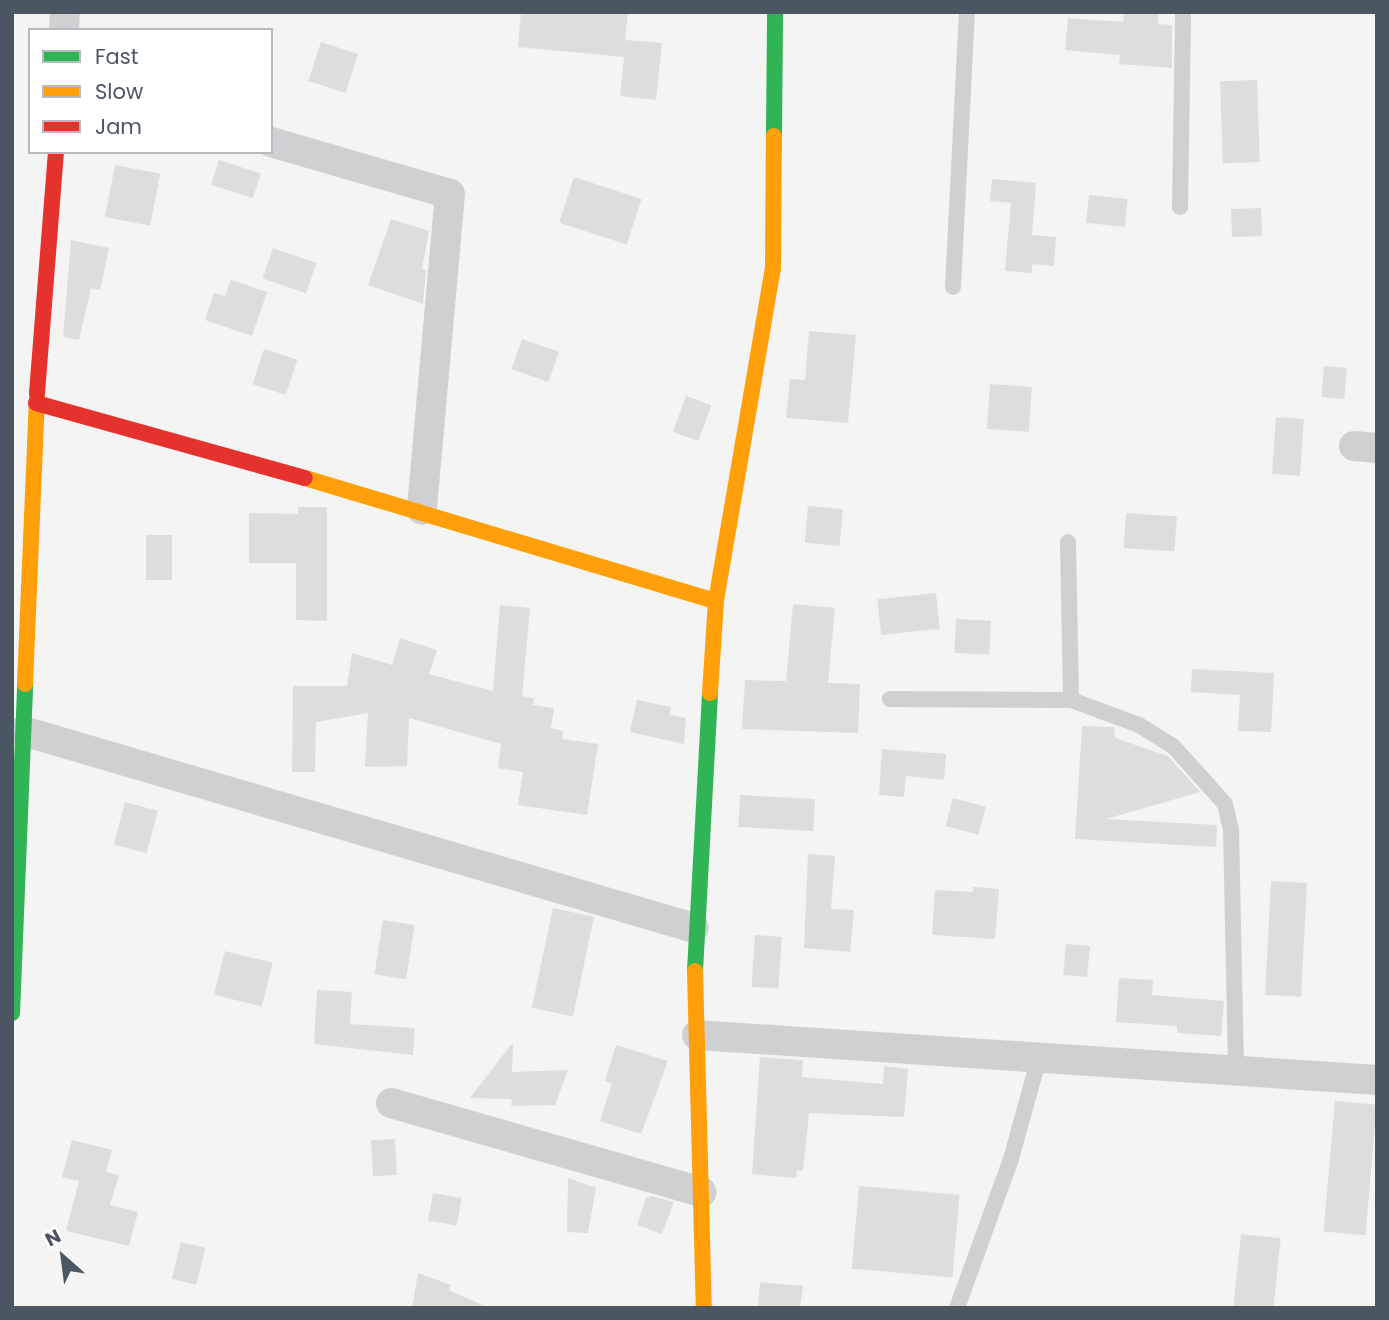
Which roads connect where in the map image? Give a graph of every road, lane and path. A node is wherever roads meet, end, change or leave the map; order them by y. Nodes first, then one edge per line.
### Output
1 (775, 12) edge
2 (967, 12) edge
3 (1182, 12) edge
4 (273, 143) edge
5 (56, 154) edge
6 (1180, 207) dead end
7 (953, 287) dead end
8 (36, 403) junction
9 (422, 510) junction
10 (1068, 542) dead end
11 (716, 601) junction
12 (890, 699) dead end
13 (1071, 700) junction
14 (23, 731) junction
15 (17, 793) edge
16 (694, 928) junction
17 (12, 1013) edge
18 (697, 1035) junction
19 (1039, 1057) junction
20 (1236, 1071) junction
21 (1377, 1080) edge
22 (391, 1103) dead end
23 (701, 1192) junction
24 (705, 1308) edge
25 (957, 1308) edge

1 - 11 street
2 - 7 lane
3 - 6 lane
4 - 9 street
5 - 8 street
8 - 9 street
8 - 14 street
9 - 11 street
10 - 13 lane
11 - 16 street
12 - 13 lane
13 - 20 lane
14 - 15 street
14 - 16 street
15 - 17 street
16 - 18 street
18 - 19 street
18 - 23 street
19 - 20 street
19 - 25 lane
20 - 21 street
22 - 23 street
23 - 24 street

